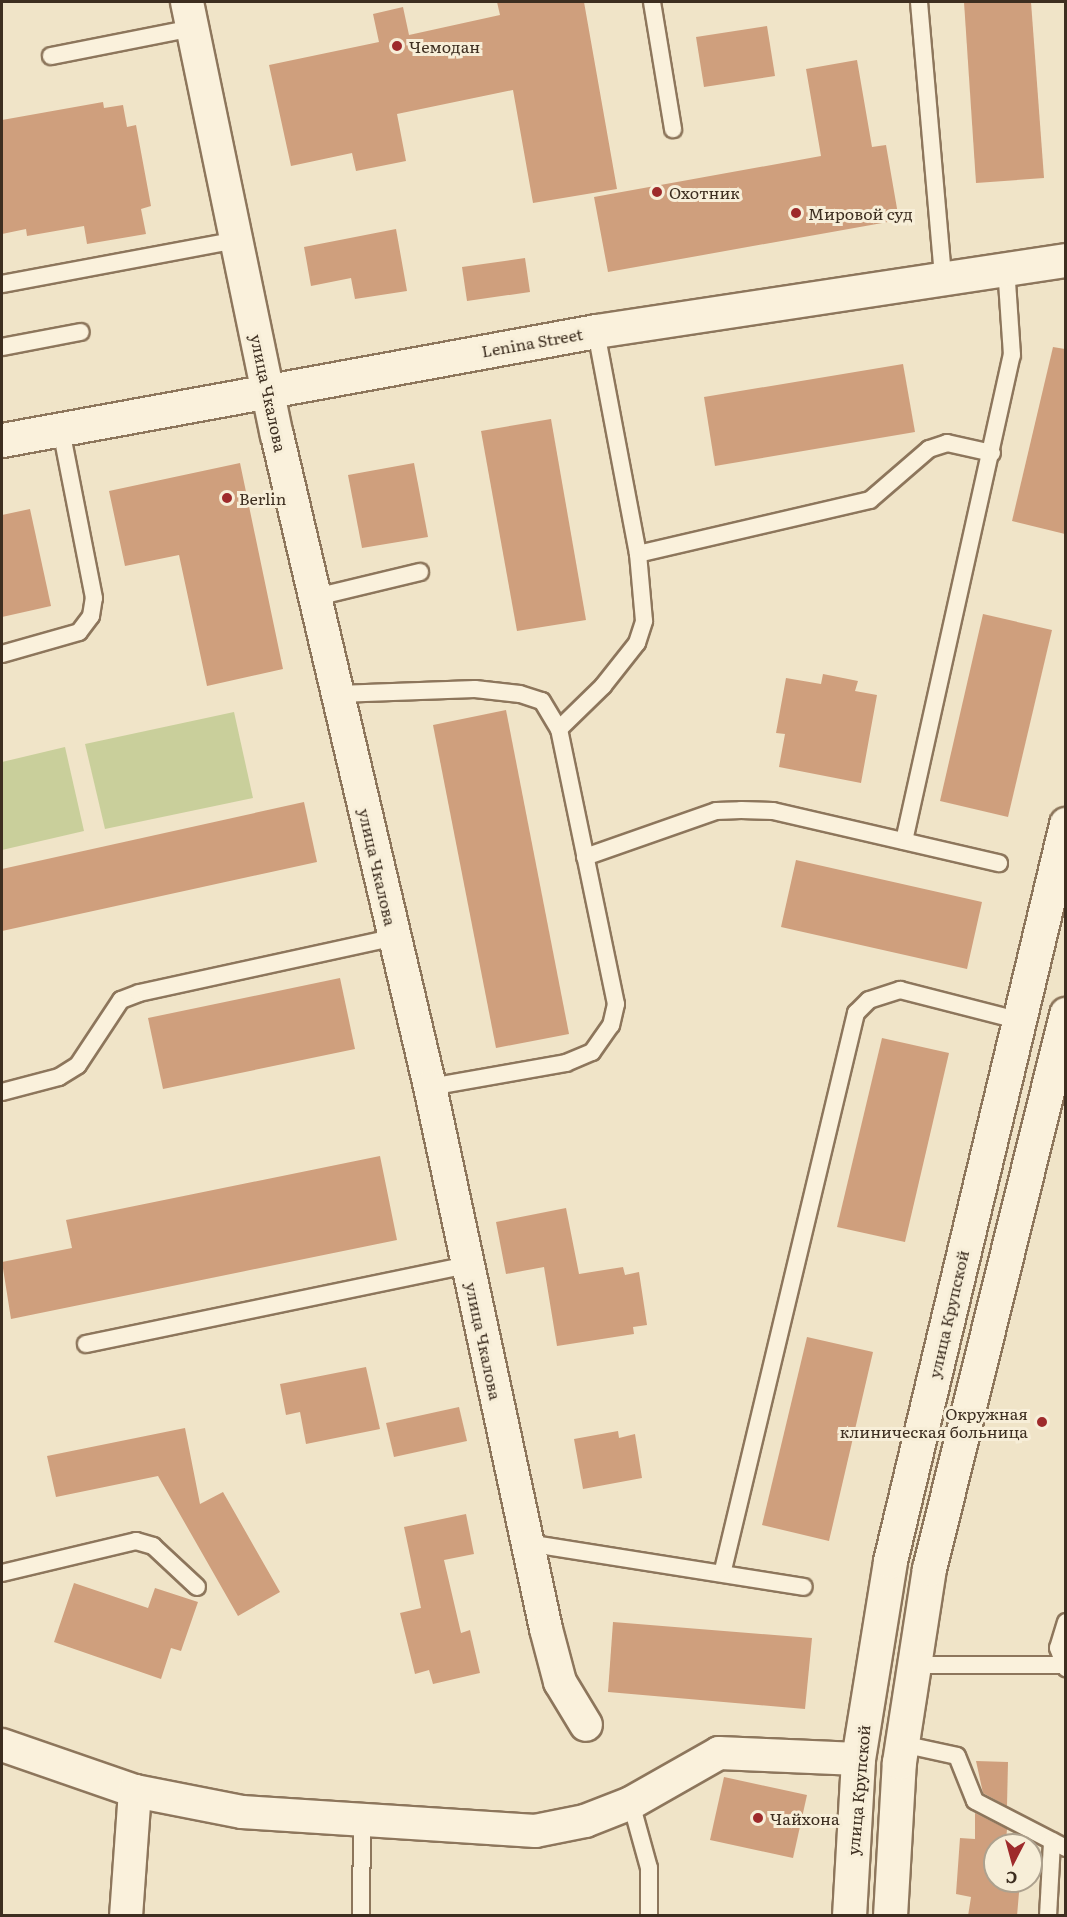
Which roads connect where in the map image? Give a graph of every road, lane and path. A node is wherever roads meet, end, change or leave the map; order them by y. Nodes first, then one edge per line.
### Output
1 (652, 2) edge
2 (919, 2) edge
3 (190, 15) edge
4 (51, 56) dead end
5 (673, 129) dead end
6 (237, 240) junction
7 (1065, 260) edge
8 (1006, 268) junction
9 (943, 276) junction
10 (2, 284) edge
11 (596, 331) junction
12 (81, 332) dead end
13 (2, 347) edge
14 (268, 390) junction
15 (61, 430) junction
16 (2, 441) edge
17 (992, 453) junction
18 (638, 554) junction
19 (420, 573) dead end
20 (315, 597) junction
21 (2, 654) edge
22 (338, 694) junction
23 (559, 729) junction
24 (1065, 824) edge
25 (904, 841) junction
26 (585, 857) junction
27 (999, 863) dead end
28 (395, 937) junction
29 (1065, 1014) edge
30 (1017, 1020) junction
31 (430, 1087) junction
32 (2, 1092) edge
33 (468, 1265) junction
34 (86, 1344) dead end
35 (527, 1543) junction
36 (723, 1570) junction
37 (2, 1573) edge
38 (197, 1587) dead end
39 (804, 1587) dead end
40 (1065, 1622) edge
41 (873, 1658) junction
42 (912, 1665) junction
43 (1064, 1667) edge
44 (586, 1725) dead end
45 (2, 1745) edge
46 (901, 1753) junction
47 (858, 1759) junction
48 (135, 1791) junction
49 (631, 1803) junction
50 (362, 1821) junction
51 (1059, 1844) edge
52 (126, 1916) edge
53 (361, 1916) edge
54 (649, 1916) edge
55 (849, 1916) edge
56 (890, 1916) edge
57 (1047, 1916) edge

1 - 5 lane
2 - 9 lane
3 - 4 lane
3 - 6 street, улица Чкалова
6 - 10 lane
6 - 14 street, улица Чкалова
7 - 8 main road, Lenina Street
8 - 9 main road, Lenina Street
8 - 17 lane
9 - 11 main road, Lenina Street
11 - 14 main road, Lenina Street
11 - 18 lane
12 - 13 lane
14 - 15 main road, Lenina Street
14 - 20 street, улица Чкалова
15 - 16 main road, Lenina Street
15 - 21 lane
17 - 18 lane
17 - 25 lane
18 - 23 lane
19 - 20 lane
20 - 22 street, улица Чкалова
22 - 23 lane
22 - 28 street, улица Чкалова
23 - 26 lane
24 - 30 main road, улица Крупской
25 - 26 lane
25 - 27 lane
26 - 31 lane
28 - 31 street, улица Чкалова
28 - 32 lane
29 - 42 main road
30 - 36 lane
30 - 41 main road, улица Крупской
31 - 33 street, улица Чкалова
33 - 34 lane
33 - 35 street, улица Чкалова
35 - 36 lane
35 - 44 street, улица Чкалова
36 - 39 lane
37 - 38 lane
40 - 43 lane
41 - 42 main road
41 - 47 main road, улица Крупской
42 - 43 lane
42 - 46 main road
45 - 48 street
46 - 47 main road
46 - 51 lane
46 - 56 main road
47 - 49 street
47 - 55 main road, улица Крупской
48 - 50 street
48 - 52 street
49 - 50 street
49 - 54 lane
50 - 53 lane
51 - 57 lane

